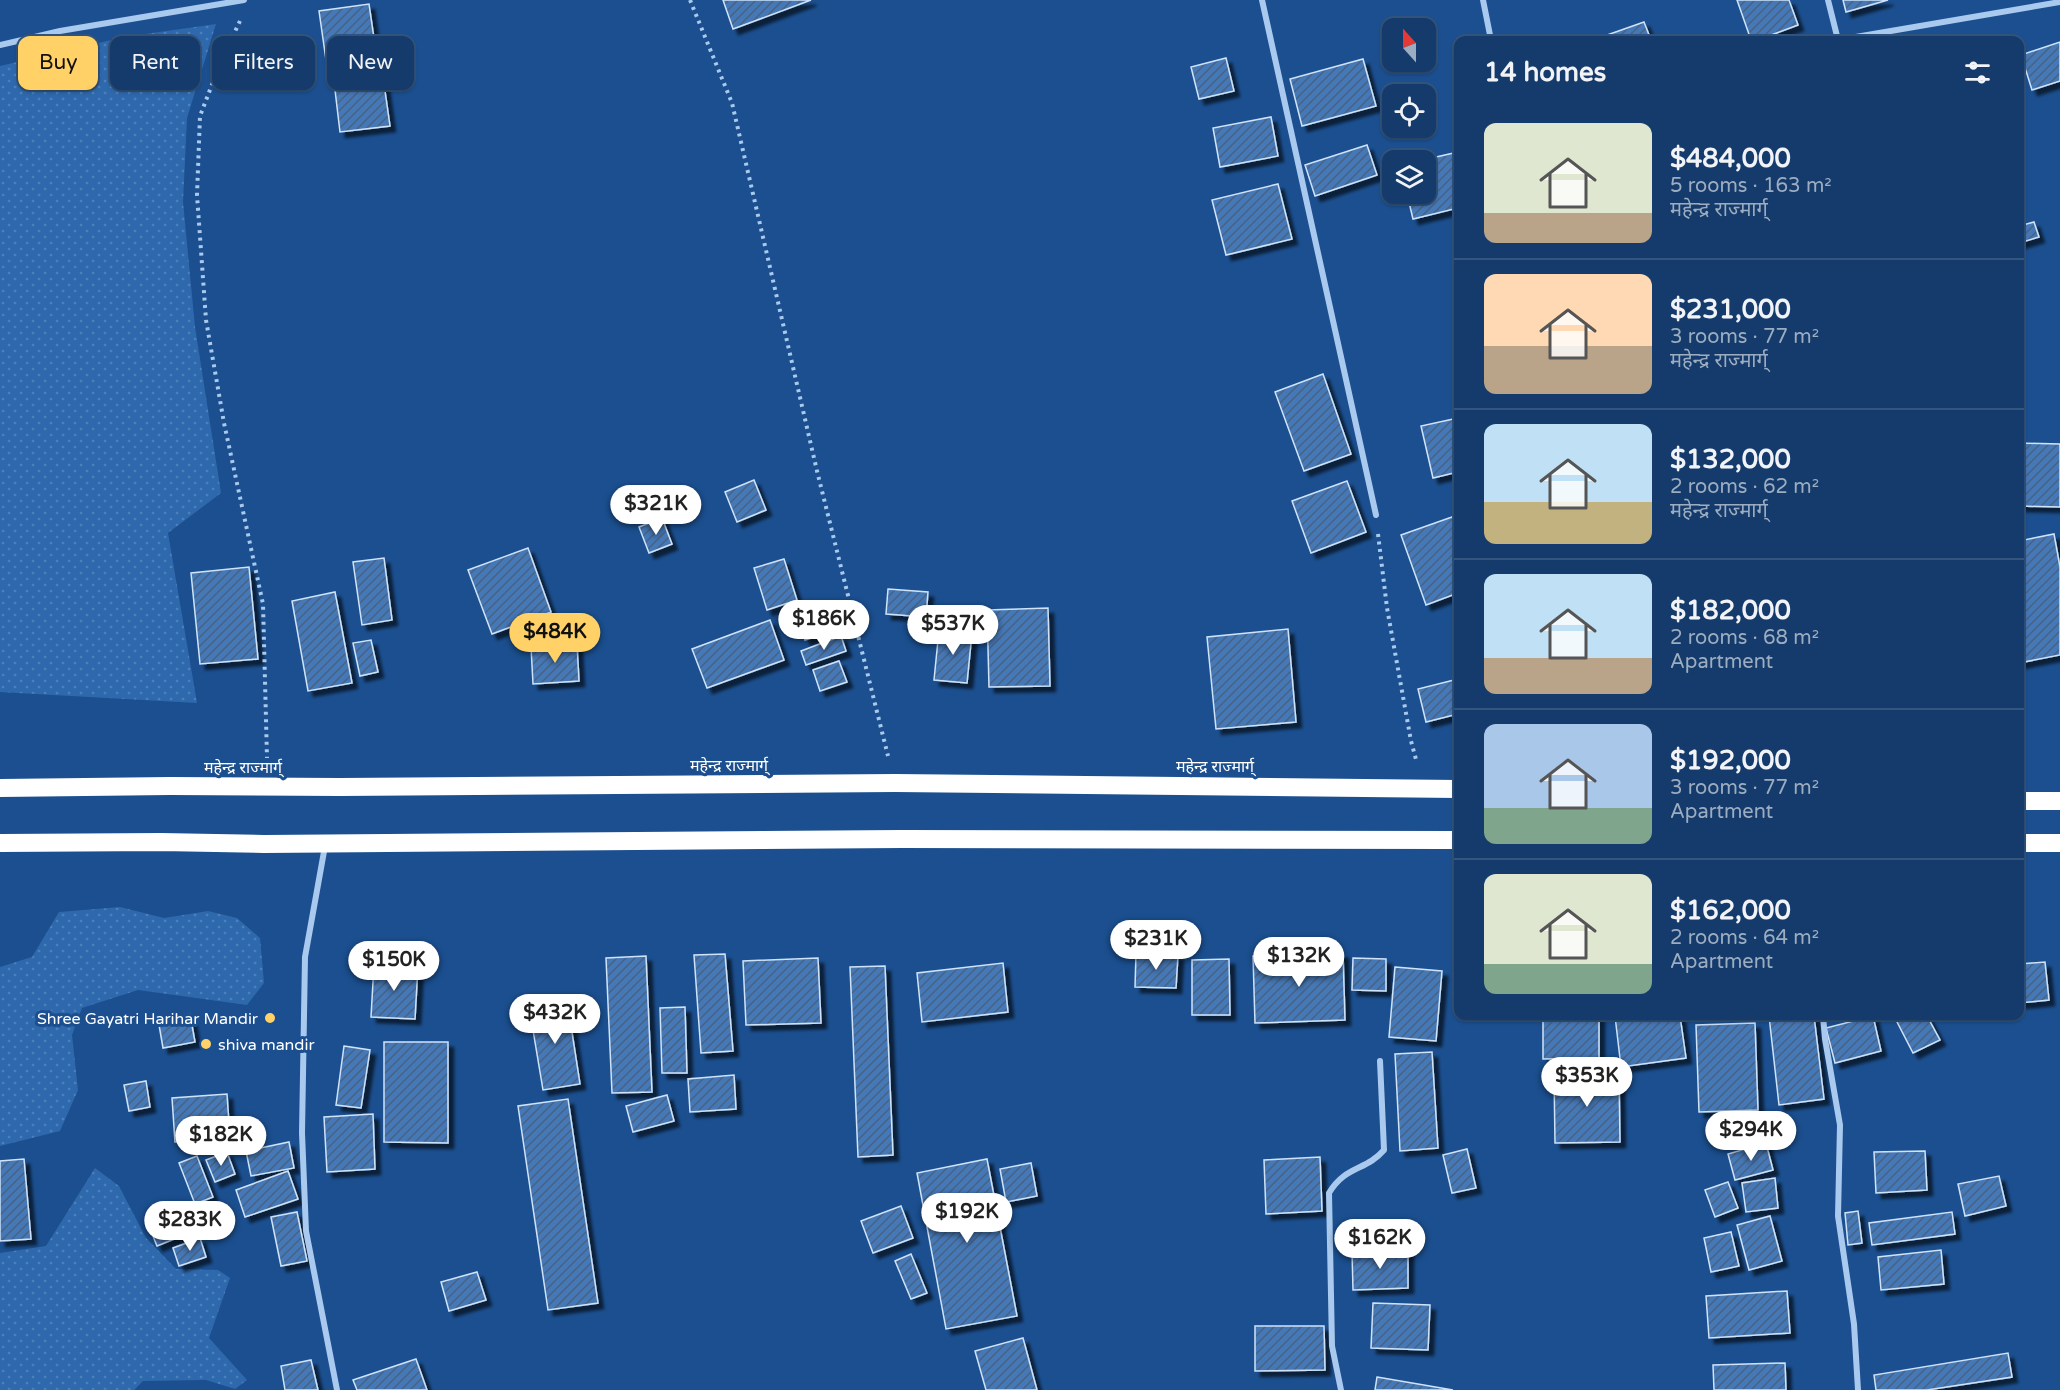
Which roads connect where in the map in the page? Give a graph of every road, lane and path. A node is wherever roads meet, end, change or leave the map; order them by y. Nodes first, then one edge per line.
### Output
1 (244, 0) edge
2 (690, 0) edge
3 (1262, 0) edge
4 (1483, 0) edge
5 (1828, 0) edge
6 (2060, 2) edge
7 (240, 20) dead end
8 (1490, 36) edge
9 (1837, 36) edge
10 (1861, 36) edge
11 (0, 45) edge
12 (1376, 515) joint
13 (895, 783) junction
14 (265, 786) junction
15 (1424, 787) junction
16 (0, 788) edge
17 (1454, 789) edge
18 (2024, 801) edge
19 (2060, 801) edge
20 (1454, 840) edge
21 (0, 843) edge
22 (326, 843) junction
23 (2024, 843) edge
24 (2060, 843) edge
25 (1823, 1020) edge
26 (1380, 1062) dead end
27 (337, 1390) edge
28 (1341, 1390) edge
29 (1858, 1390) edge

1 - 11 street
2 - 13 path
3 - 12 street
4 - 8 street
5 - 9 street
6 - 10 street
7 - 14 path
12 - 15 path
13 - 14 highway, महेन्द्र राज्मार्ग्
13 - 15 highway, महेन्द्र राज्मार्ग्
14 - 16 highway, महेन्द्र राज्मार्ग्
15 - 17 highway, महेन्द्र राज्मार्ग्
18 - 19 highway
20 - 22 highway
21 - 22 highway
22 - 27 street
23 - 24 highway
25 - 29 street
26 - 28 street

